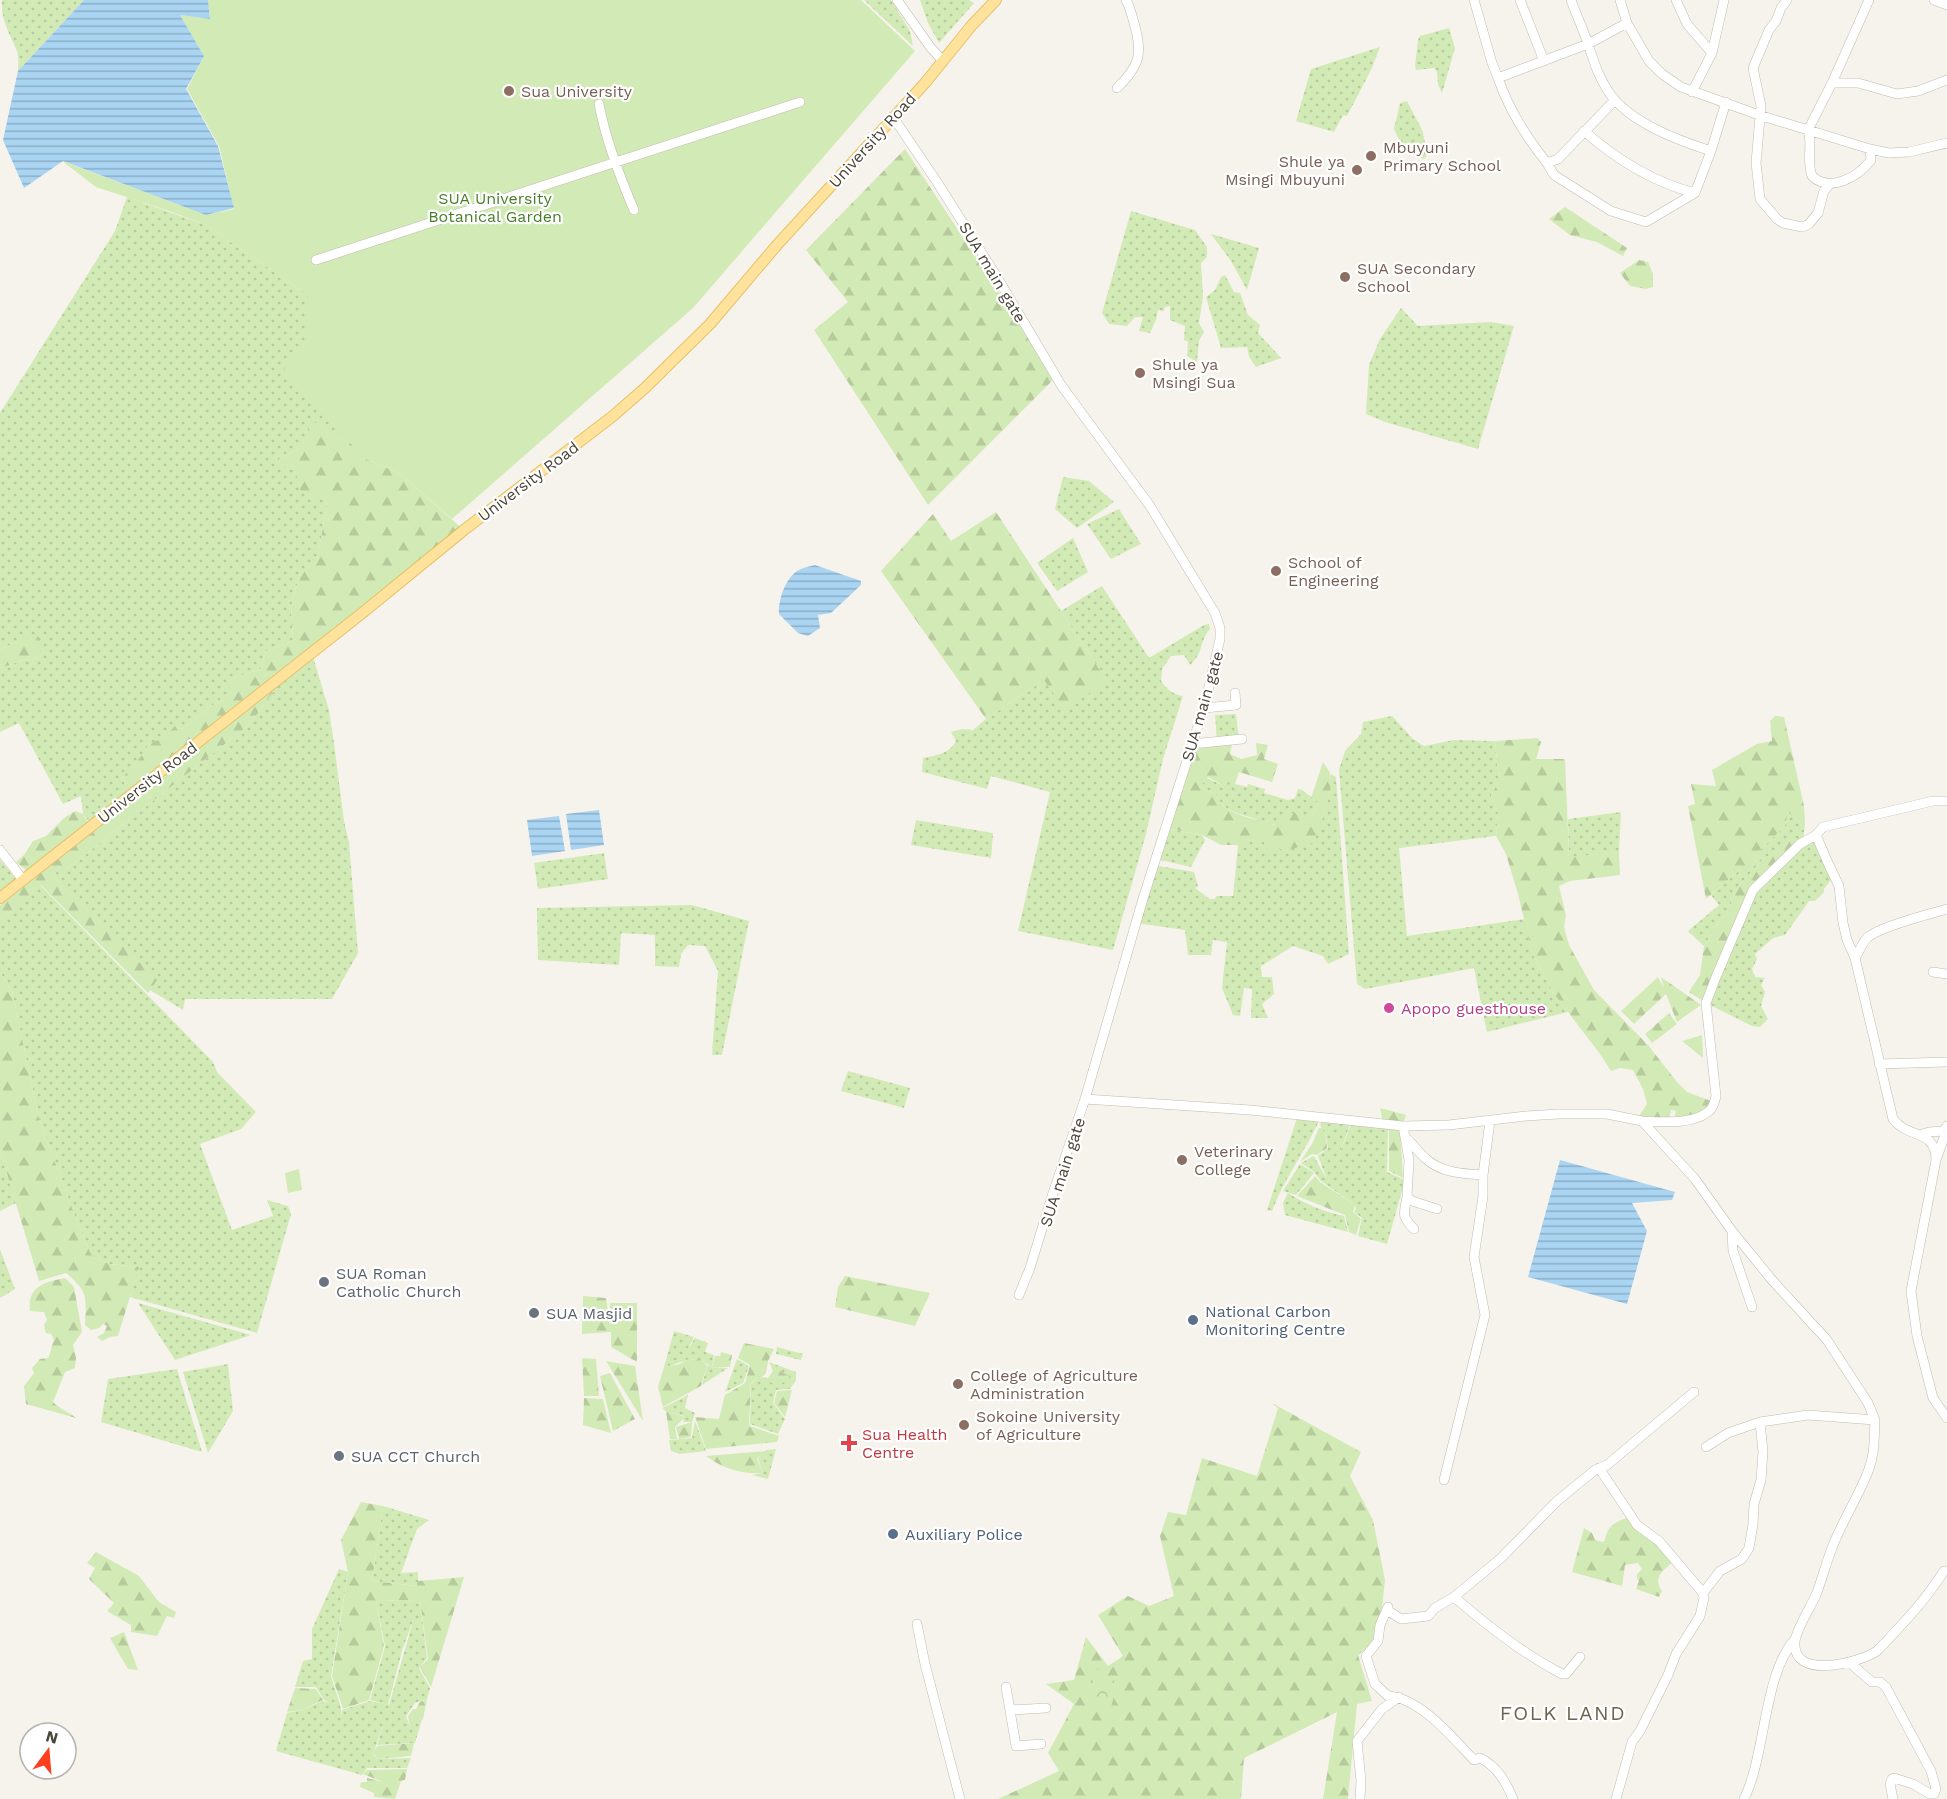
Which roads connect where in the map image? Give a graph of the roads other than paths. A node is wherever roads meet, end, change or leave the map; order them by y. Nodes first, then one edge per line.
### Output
1 (897, 0) edge
2 (996, 0) edge
3 (1126, 0) edge
4 (1474, 0) edge
5 (1520, 0) edge
6 (1571, 0) edge
7 (1620, 0) edge
8 (1676, 0) edge
9 (1724, 0) edge
10 (1786, 0) edge
11 (1869, 0) edge
12 (1934, 0) edge
13 (1947, 5) edge
14 (1627, 22) junction
15 (1588, 44) junction
16 (1712, 53) junction
17 (942, 61) junction
18 (1544, 61) junction
19 (1498, 78) junction
20 (1947, 80) edge
21 (1832, 83) junction
22 (1117, 88) dead end
23 (1692, 92) junction
24 (1615, 100) junction
25 (800, 102) dead end
26 (1726, 102) junction
27 (599, 104) dead end
28 (1760, 115) junction
29 (893, 117) junction
30 (1808, 130) junction
31 (1584, 131) junction
32 (1947, 143) edge
33 (1870, 149) junction
34 (1711, 151) junction
35 (1547, 163) junction
36 (615, 164) junction
37 (1830, 184) junction
38 (1695, 193) junction
39 (634, 210) dead end
40 (316, 260) dead end
41 (1235, 693) dead end
42 (1203, 708) junction
43 (1242, 739) dead end
44 (1192, 744) junction
45 (1947, 801) edge
46 (1816, 835) junction
47 (0, 850) edge
48 (22, 879) junction
49 (0, 898) edge
50 (1947, 909) edge
51 (1855, 958) junction
52 (1933, 972) dead end
53 (1947, 974) edge
54 (1947, 1062) edge
55 (1879, 1064) junction
56 (1086, 1099) junction
57 (1490, 1121) junction
58 (1642, 1122) junction
59 (1403, 1126) junction
60 (1947, 1128) edge
61 (1920, 1135) junction
62 (1406, 1138) junction
63 (1936, 1160) junction
64 (1483, 1175) junction
65 (1407, 1197) junction
66 (1437, 1209) dead end
67 (1414, 1229) dead end
68 (1732, 1231) junction
69 (1019, 1295) dead end
70 (1752, 1307) dead end
71 (1694, 1392) dead end
72 (1947, 1418) edge
73 (1875, 1420) junction
74 (1760, 1422) junction
75 (1706, 1447) dead end
76 (1599, 1468) junction
77 (1444, 1480) dead end
78 (1944, 1571) dead end
79 (1702, 1593) junction
80 (1454, 1597) junction
81 (917, 1624) dead end
82 (1795, 1639) junction
83 (1580, 1657) dead end
84 (1849, 1662) junction
85 (1006, 1687) dead end
86 (1399, 1697) junction
87 (1046, 1708) dead end
88 (1010, 1710) junction
89 (1041, 1744) dead end
90 (960, 1799) edge
91 (1360, 1799) edge
92 (1512, 1799) edge
93 (1616, 1799) edge
94 (1744, 1799) edge
95 (1893, 1799) edge

1 - 17 street
2 - 17 main road, University Road
3 - 22 street
4 - 19 street
5 - 18 street
6 - 15 street
7 - 14 street
8 - 16 street
9 - 16 street
10 - 28 street
11 - 21 street
12 - 13 street
14 - 15 street
14 - 23 street
15 - 18 street
15 - 24 street
16 - 23 street
17 - 29 main road, University Road
18 - 19 street
19 - 35 street
20 - 21 street
21 - 30 street
23 - 26 street
24 - 31 street
24 - 34 street
25 - 36 street
26 - 28 street
26 - 34 street
27 - 36 street
28 - 30 street
28 - 37 street
29 - 42 street, SUA main gate
29 - 48 main road, University Road
30 - 33 street
30 - 37 street
31 - 35 street
31 - 38 street
32 - 33 street
33 - 37 street
34 - 38 street
35 - 38 street
36 - 39 street
36 - 40 street
41 - 42 street
42 - 44 street, SUA main gate
43 - 44 street
44 - 56 street, SUA main gate
45 - 46 street
46 - 51 street
46 - 58 street
47 - 48 street
48 - 49 main road, University Road
50 - 51 street
51 - 55 street
52 - 53 street
54 - 55 street
55 - 61 street
56 - 59 street
56 - 69 street, SUA main gate
57 - 58 street
57 - 59 street
57 - 64 street
58 - 68 street
59 - 62 street
60 - 61 street
60 - 63 street
61 - 63 street
62 - 64 street
62 - 65 street
63 - 72 street
64 - 77 street
65 - 66 street
65 - 67 street
68 - 70 street
68 - 73 street
71 - 76 street
73 - 74 street
73 - 82 street
74 - 75 street
74 - 79 street
76 - 79 street
76 - 80 street
78 - 84 street
79 - 93 street
80 - 83 street
80 - 86 street
81 - 90 street
82 - 84 street
82 - 94 street
84 - 95 street
85 - 88 street
86 - 91 street
86 - 92 street
87 - 88 street
88 - 89 street

